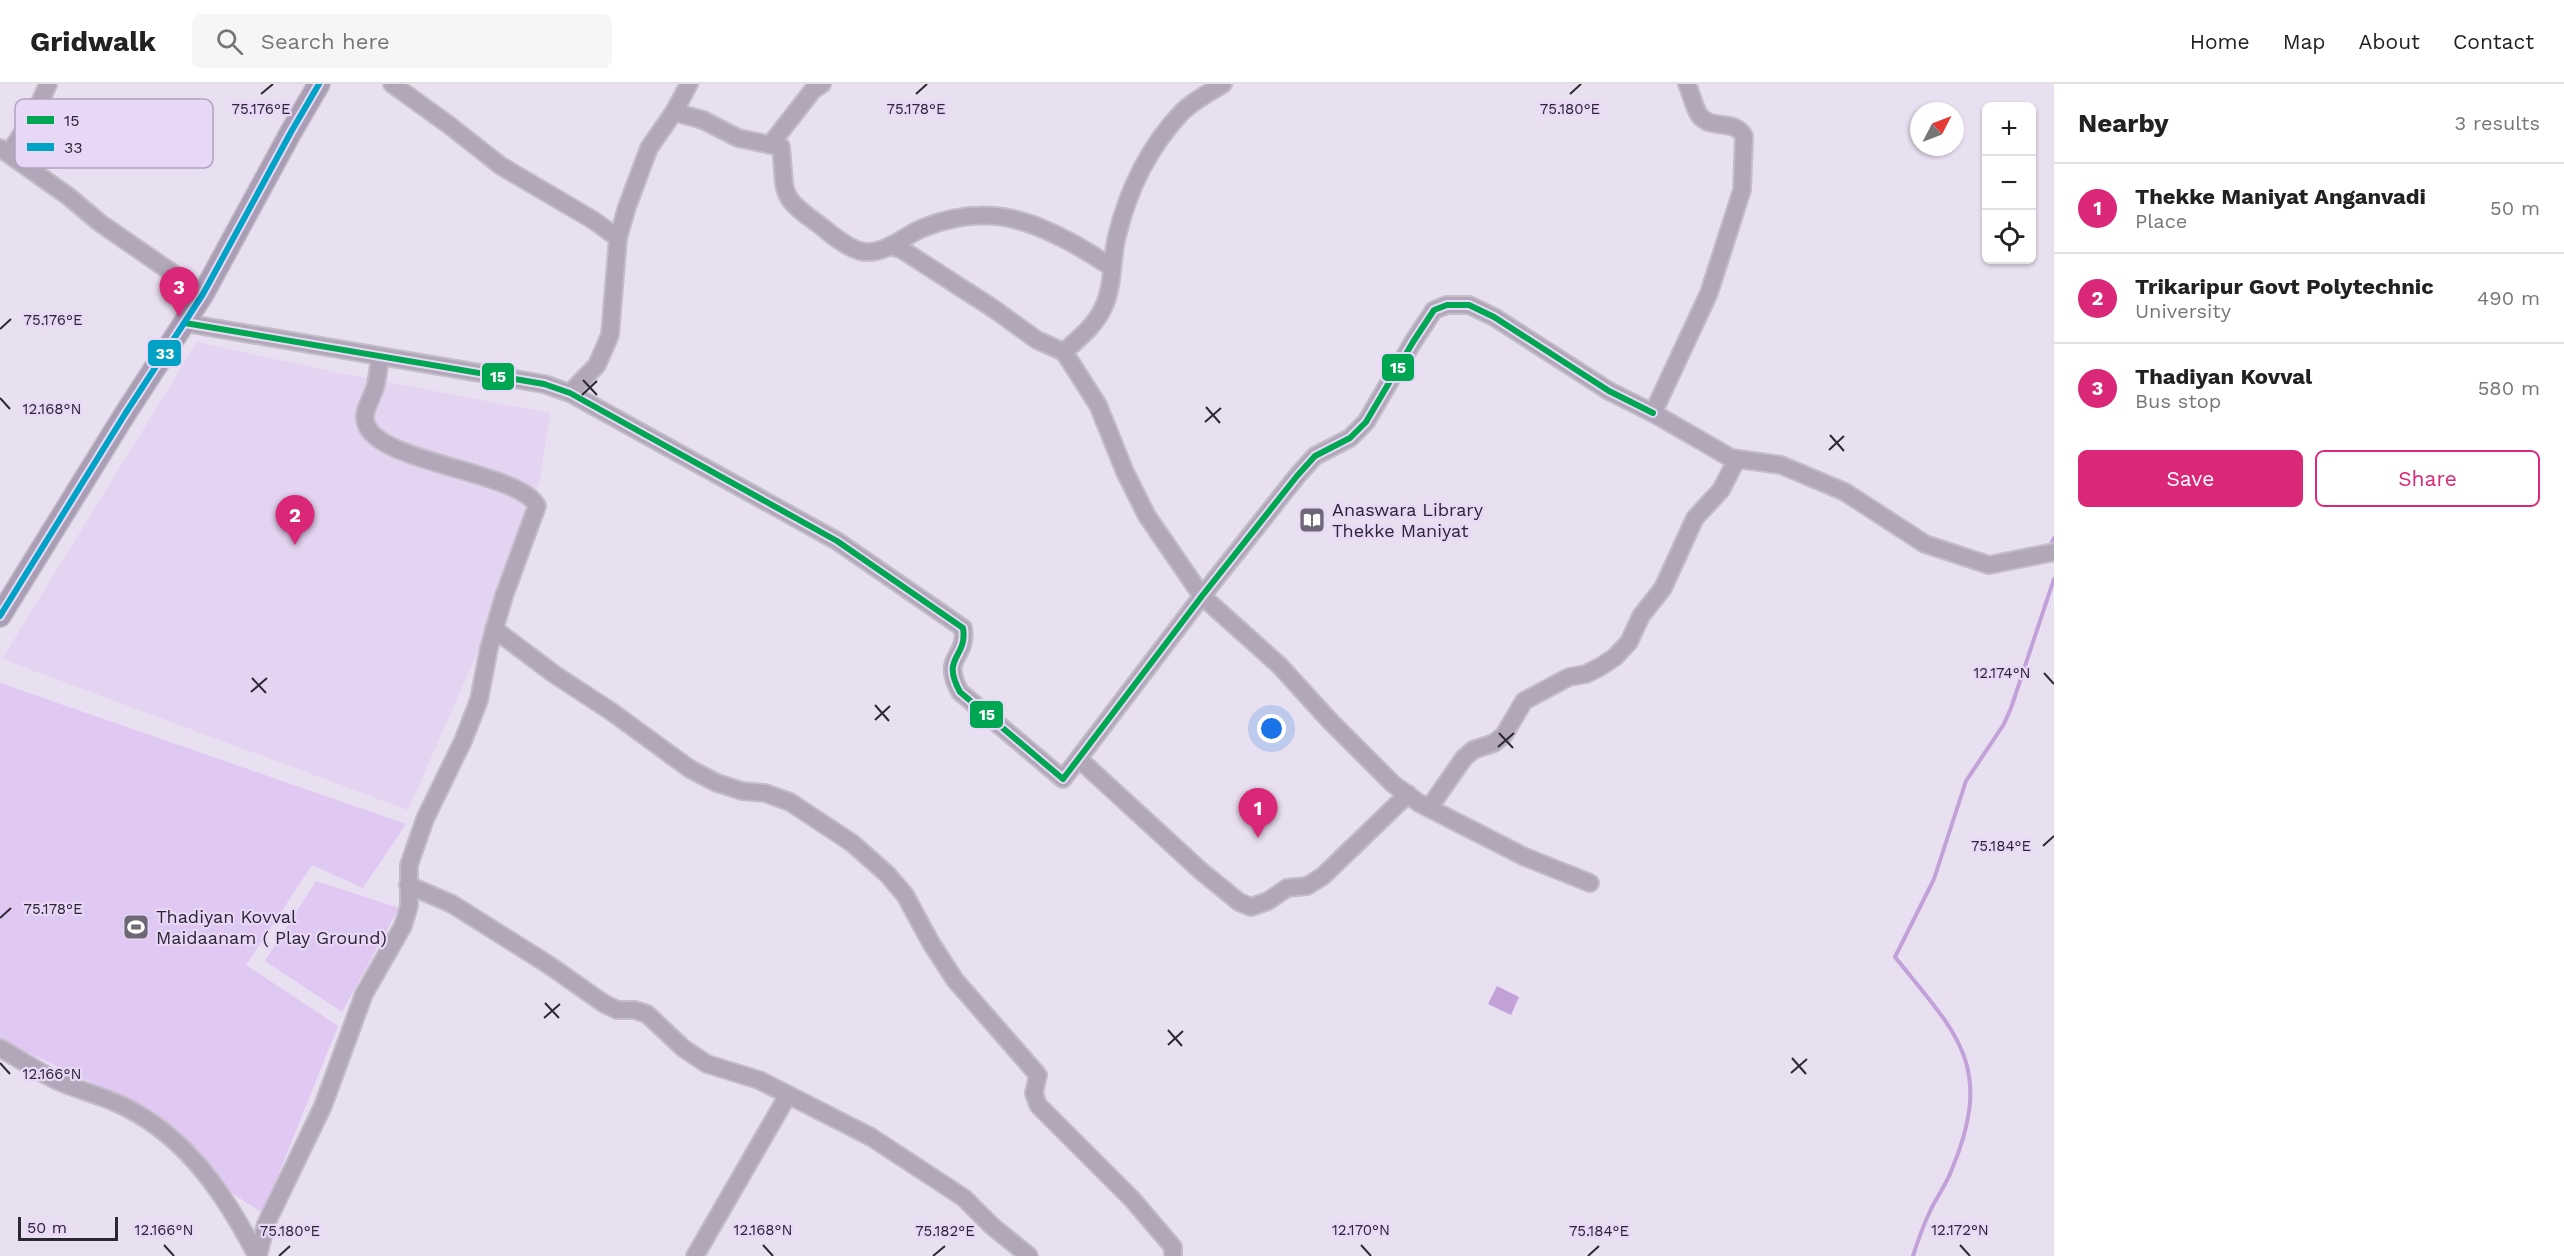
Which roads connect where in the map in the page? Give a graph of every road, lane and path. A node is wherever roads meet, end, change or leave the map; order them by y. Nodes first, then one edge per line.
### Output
1 (48, 84) edge
2 (320, 84) edge
3 (392, 84) edge
4 (688, 84) edge
5 (822, 84) edge
6 (1223, 84) edge
7 (1687, 84) edge
8 (42, 99) edge
9 (674, 112) junction
10 (15, 138) edge
11 (770, 145) junction
12 (4, 151) edge
13 (28, 168) edge
14 (618, 238) junction
15 (890, 246) junction
16 (1111, 267) junction
17 (203, 294) junction
18 (185, 323) junction
19 (1064, 352) junction
20 (380, 356) junction
21 (570, 393) junction
22 (1653, 413) junction
23 (1737, 459) junction
24 (2054, 552) edge
25 (1202, 596) junction
26 (0, 616) edge
27 (494, 629) junction
28 (1079, 759) junction
29 (1407, 794) junction
30 (1429, 808) junction
31 (1590, 883) dead end
32 (408, 885) junction
33 (0, 1048) edge
34 (788, 1095) junction
35 (257, 1256) edge
36 (695, 1256) edge
37 (1029, 1256) edge
38 (1173, 1256) edge

1 - 8 street
2 - 17 main road
3 - 14 street
4 - 9 street
5 - 11 street
6 - 16 street
7 - 22 street
9 - 11 street
9 - 14 street
10 - 12 street
11 - 15 street
13 - 17 street
14 - 21 street
15 - 16 street
15 - 19 street
16 - 19 street
17 - 18 main road
18 - 20 street
18 - 26 main road
19 - 25 street
20 - 21 street
20 - 27 street
21 - 28 street
22 - 23 street
22 - 25 street
23 - 24 street
23 - 30 street
25 - 28 street
25 - 29 street
27 - 32 street
27 - 38 street
28 - 29 street
29 - 30 street
30 - 31 street
32 - 34 street
32 - 35 street
33 - 35 street
34 - 36 street
34 - 37 street

